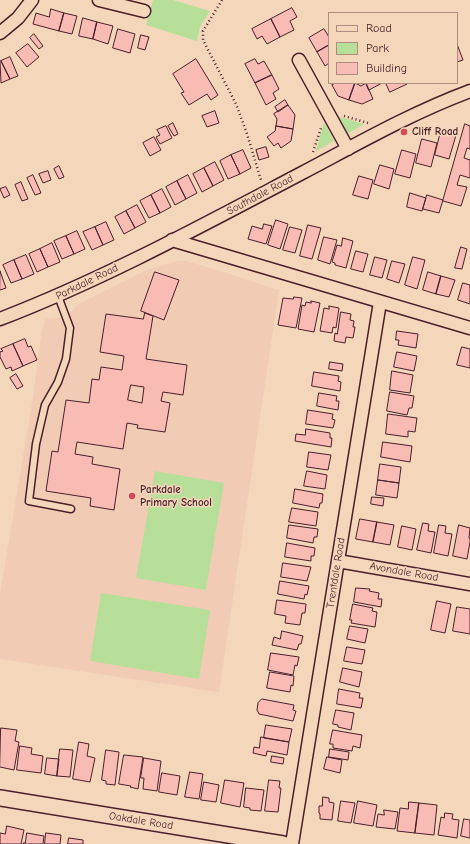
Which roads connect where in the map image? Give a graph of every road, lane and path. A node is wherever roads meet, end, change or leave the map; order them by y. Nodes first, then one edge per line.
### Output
1 (32, 0) edge
2 (99, 0) edge
3 (222, 0) edge
4 (144, 11) dead end
5 (0, 33) edge
6 (299, 60) dead end
7 (470, 91) edge
8 (348, 149) junction
9 (264, 192) junction
10 (172, 240) junction
11 (58, 296) junction
12 (380, 302) junction
13 (0, 319) edge
14 (470, 328) edge
15 (71, 509) dead end
16 (338, 560) junction
17 (470, 584) edge
18 (0, 798) edge
19 (283, 844) edge
20 (292, 844) edge

1 - 5 street
2 - 4 street
3 - 9 path
6 - 8 street
7 - 8 street, Southdale Road
8 - 9 street, Southdale Road
9 - 10 street, Southdale Road
10 - 11 street, Parkdale Road
10 - 12 street
11 - 13 street, Parkdale Road
11 - 15 lane
12 - 14 street
12 - 16 street, Trentdale Road
16 - 17 street, Avondale Road
16 - 20 street, Trentdale Road
18 - 19 street, Oakdale Road

